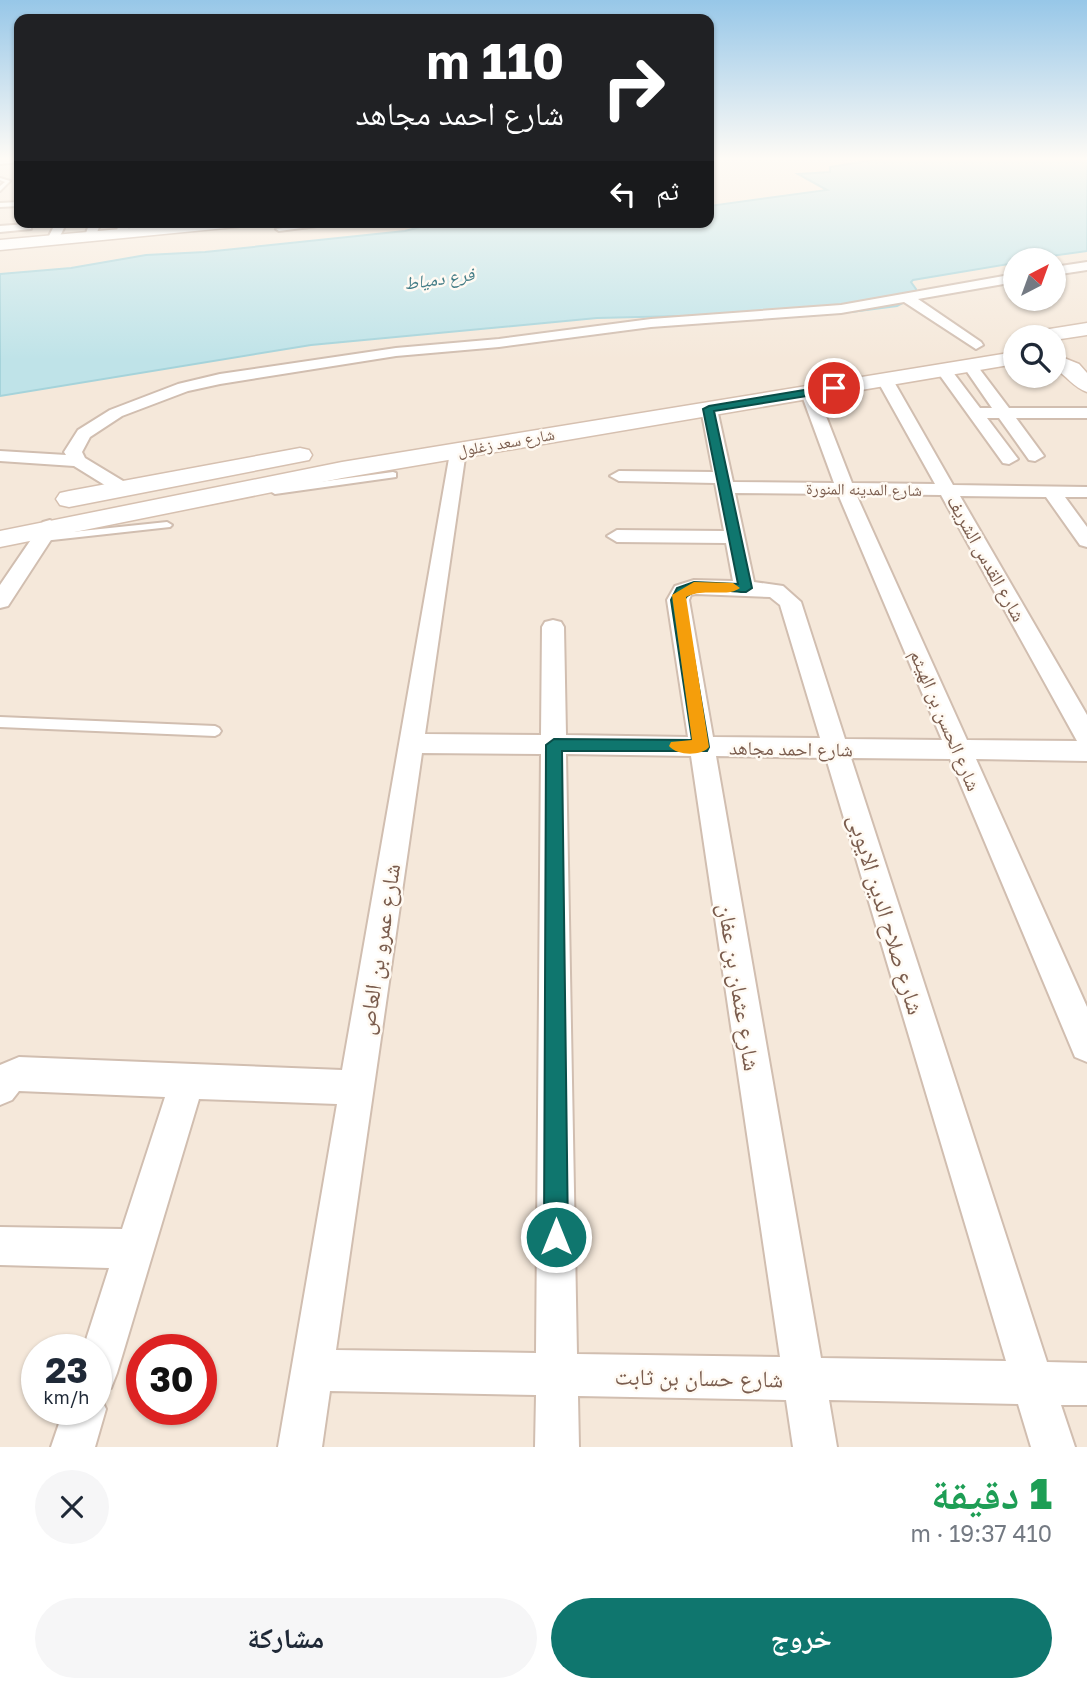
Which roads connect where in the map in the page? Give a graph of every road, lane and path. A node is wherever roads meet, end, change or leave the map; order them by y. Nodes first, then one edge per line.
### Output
1 (21, 228) edge
2 (76, 228) edge
3 (176, 228) edge
4 (286, 228) edge
5 (58, 229) edge
6 (279, 229) dead end
7 (0, 243) edge
8 (1087, 266) edge
9 (1066, 269) edge
10 (1003, 280) edge
11 (904, 296) junction
12 (1087, 329) edge
13 (1066, 332) edge
14 (1003, 345) edge
15 (1072, 349) edge
16 (973, 356) junction
17 (1003, 357) edge
18 (1066, 366) edge
19 (1087, 367) edge
20 (944, 370) junction
21 (886, 380) junction
22 (1087, 385) edge
23 (809, 393) junction
24 (709, 409) junction
25 (976, 413) junction
26 (1005, 413) junction
27 (1087, 413) edge
28 (627, 416) junction
29 (457, 451) junction
30 (0, 456) edge
31 (1035, 456) dead end
32 (1009, 459) dead end
33 (78, 461) junction
34 (393, 475) dead end
35 (619, 477) dead end
36 (725, 483) junction
37 (271, 484) junction
38 (122, 488) junction
39 (845, 489) junction
40 (949, 490) junction
41 (1051, 491) junction
42 (1087, 492) edge
43 (47, 522) junction
44 (167, 525) dead end
45 (617, 536) dead end
46 (736, 537) junction
47 (0, 539) edge
48 (1087, 541) edge
49 (746, 588) junction
50 (2, 595) edge
51 (553, 626) dead end
52 (0, 722) edge
53 (215, 731) dead end
54 (1087, 737) edge
55 (411, 743) junction
56 (554, 745) junction
57 (701, 747) junction
58 (835, 748) junction
59 (958, 750) junction
60 (1087, 751) edge
61 (1087, 1045) edge
62 (187, 1081) junction
63 (4, 1083) edge
64 (356, 1088) junction
65 (0, 1246) edge
66 (134, 1249) junction
67 (108, 1334) edge
68 (312, 1370) junction
69 (557, 1374) junction
70 (804, 1378) junction
71 (1033, 1383) junction
72 (1087, 1384) edge
73 (80, 1425) edge
74 (74, 1447) edge
75 (300, 1447) edge
76 (557, 1447) edge
77 (815, 1447) edge
78 (1053, 1447) edge

1 - 7 street
2 - 5 street
3 - 7 street
4 - 6 lane
8 - 9 street
10 - 11 street
11 - 16 street
11 - 33 street
12 - 13 main road
14 - 16 main road, شارع سعد زغلول
15 - 19 main road
16 - 17 main road, شارع سعد زغلول
16 - 20 main road, شارع سعد زغلول
16 - 26 street
16 - 28 main road, شارع سعد زغلول
18 - 22 main road
20 - 21 main road, شارع سعد زغلول
20 - 25 street
21 - 23 main road, شارع سعد زغلول
21 - 40 street, شارع القدس الشريف
23 - 24 main road, شارع سعد زغلول
23 - 39 street, شارع الحسن بن الهيثم
24 - 28 main road, شارع سعد زغلول
24 - 36 street
25 - 26 street
25 - 32 street
26 - 27 street
26 - 31 street
28 - 29 main road, شارع سعد زغلول
28 - 38 main road, شارع سعد زغلول
29 - 37 main road, شارع سعد زغلول
29 - 55 street, شارع عمرو بن العاص
30 - 33 street
33 - 38 street
34 - 37 lane
35 - 36 street, شارع المدينه المنورة
36 - 39 street, شارع المدينه المنورة
36 - 46 street
37 - 43 main road, شارع سعد زغلول
38 - 43 main road, شارع سعد زغلول
39 - 40 street, شارع المدينه المنورة
39 - 59 street, شارع الحسن بن الهيثم
40 - 41 street, شارع المدينه المنورة
40 - 54 street, شارع القدس الشريف
41 - 42 street, شارع المدينه المنورة
41 - 48 street
43 - 44 lane
43 - 47 main road, شارع سعد زغلول
43 - 50 street
45 - 46 street
46 - 49 street
49 - 57 street, شارع عثمان بن عفان
49 - 58 street, شارع صلاح الدين الايوبى
51 - 56 street
52 - 53 lane
55 - 56 street, شارع احمد مجاهد
55 - 64 street, شارع عمرو بن العاص
56 - 57 street, شارع احمد مجاهد
56 - 69 street
57 - 58 street, شارع احمد مجاهد
57 - 70 street, شارع عثمان بن عفان
58 - 59 street, شارع احمد مجاهد
58 - 71 street, شارع صلاح الدين الايوبى
59 - 60 street, شارع احمد مجاهد
59 - 61 street, شارع الحسن بن الهيثم
62 - 63 street
62 - 64 street
62 - 66 street
64 - 68 street, شارع عمرو بن العاص
65 - 66 street
66 - 67 street
68 - 69 street, شارع حسان بن ثابت
68 - 75 street, شارع عمرو بن العاص
69 - 70 street, شارع حسان بن ثابت
69 - 76 street
70 - 71 street, شارع حسان بن ثابت
70 - 77 street, شارع عثمان بن عفان
71 - 72 street, شارع حسان بن ثابت
71 - 78 street, شارع صلاح الدين الايوبى
73 - 74 street

